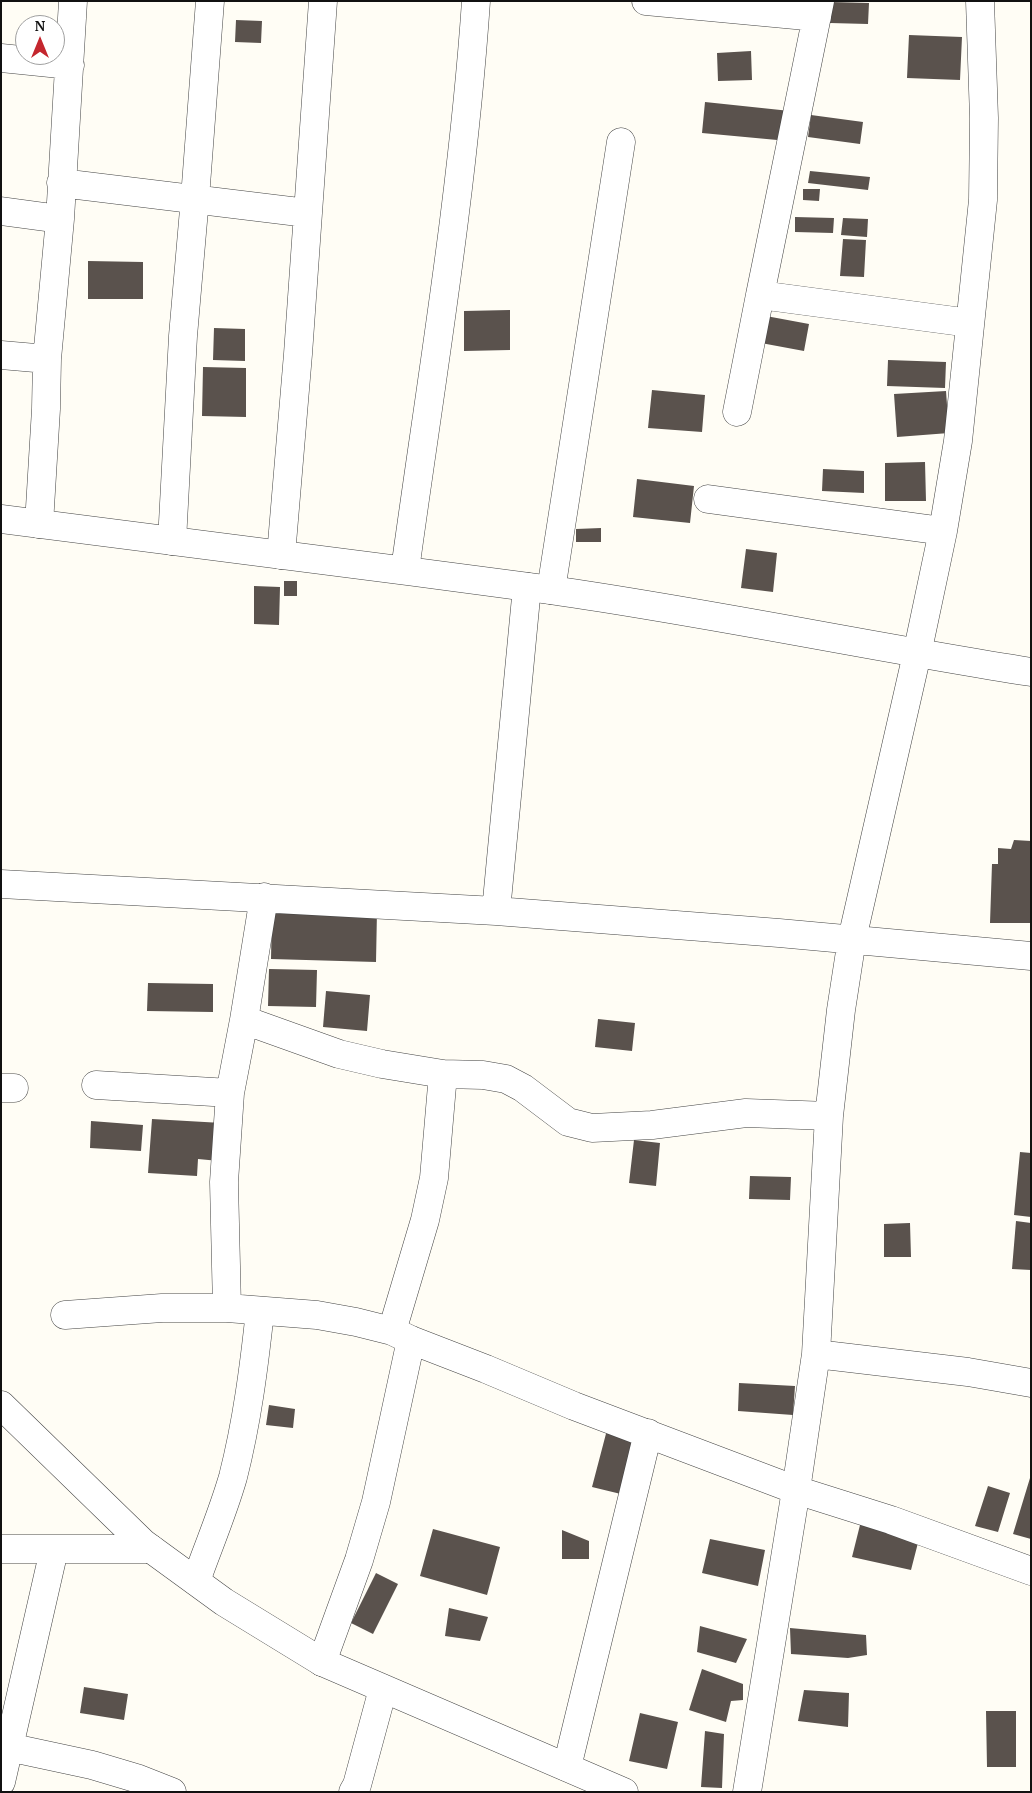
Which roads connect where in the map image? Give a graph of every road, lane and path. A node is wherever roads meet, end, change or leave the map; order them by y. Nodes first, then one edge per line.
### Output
1 (73, 1) edge
2 (210, 1) edge
3 (323, 1) edge
4 (476, 1) edge
5 (646, 1) edge
6 (980, 1) edge
7 (818, 9) edge
8 (1, 58) edge
9 (70, 65) junction
10 (621, 142) dead end
11 (61, 183) junction
12 (196, 198) junction
13 (1, 211) edge
14 (307, 212) junction
15 (60, 219) junction
16 (760, 295) junction
17 (970, 323) junction
18 (1, 355) edge
19 (47, 359) junction
20 (737, 412) dead end
21 (708, 499) dead end
22 (1, 519) edge
23 (39, 524) junction
24 (943, 531) junction
25 (172, 541) junction
26 (281, 555) junction
27 (405, 570) junction
28 (539, 589) junction
29 (917, 654) junction
30 (1031, 672) edge
31 (1, 884) edge
32 (264, 897) junction
33 (496, 911) junction
34 (852, 939) junction
35 (1031, 956) edge
36 (244, 1020) junction
37 (443, 1074) junction
38 (96, 1085) dead end
39 (230, 1093) junction
40 (828, 1116) junction
41 (227, 1308) junction
42 (260, 1311) junction
43 (65, 1315) dead end
44 (401, 1336) junction
45 (816, 1354) junction
46 (1031, 1383) edge
47 (1, 1405) edge
48 (648, 1433) junction
49 (796, 1490) junction
50 (1, 1549) edge
51 (54, 1550) junction
52 (151, 1550) junction
53 (1031, 1571) edge
54 (196, 1582) junction
55 (322, 1662) junction
56 (384, 1689) junction
57 (8, 1747) junction
58 (567, 1767) junction
59 (1, 1782) edge
60 (172, 1792) edge
61 (353, 1792) edge
62 (624, 1792) edge
63 (747, 1792) edge

1 - 9 street
2 - 12 street
3 - 14 street
4 - 27 street
5 - 7 street
6 - 17 street
7 - 16 street
8 - 9 street
9 - 11 street
10 - 28 street
11 - 12 street
11 - 15 street
12 - 14 street
12 - 25 street
13 - 15 street
14 - 26 street
15 - 19 street
16 - 17 street
16 - 20 street
17 - 24 street
18 - 19 street
19 - 23 street
21 - 24 street
22 - 23 street
23 - 25 street
24 - 29 street
25 - 26 street
26 - 27 street
27 - 28 street
28 - 29 street
28 - 33 street
29 - 30 street
29 - 34 street
31 - 32 street
32 - 33 street
32 - 36 street
33 - 34 street
34 - 35 street
34 - 40 street
36 - 37 street
36 - 39 street
37 - 40 street
37 - 44 street
38 - 39 street
39 - 41 street
40 - 45 street
41 - 42 street
41 - 43 street
42 - 44 street
42 - 54 street
44 - 48 street
44 - 55 street
45 - 46 street
45 - 49 street
47 - 52 street
48 - 49 street
48 - 58 street
49 - 53 street
49 - 63 street
50 - 51 street
51 - 52 street
51 - 57 street
52 - 54 street
54 - 55 street
55 - 56 street
56 - 58 street
56 - 61 street
57 - 59 street
57 - 60 street
58 - 62 street

